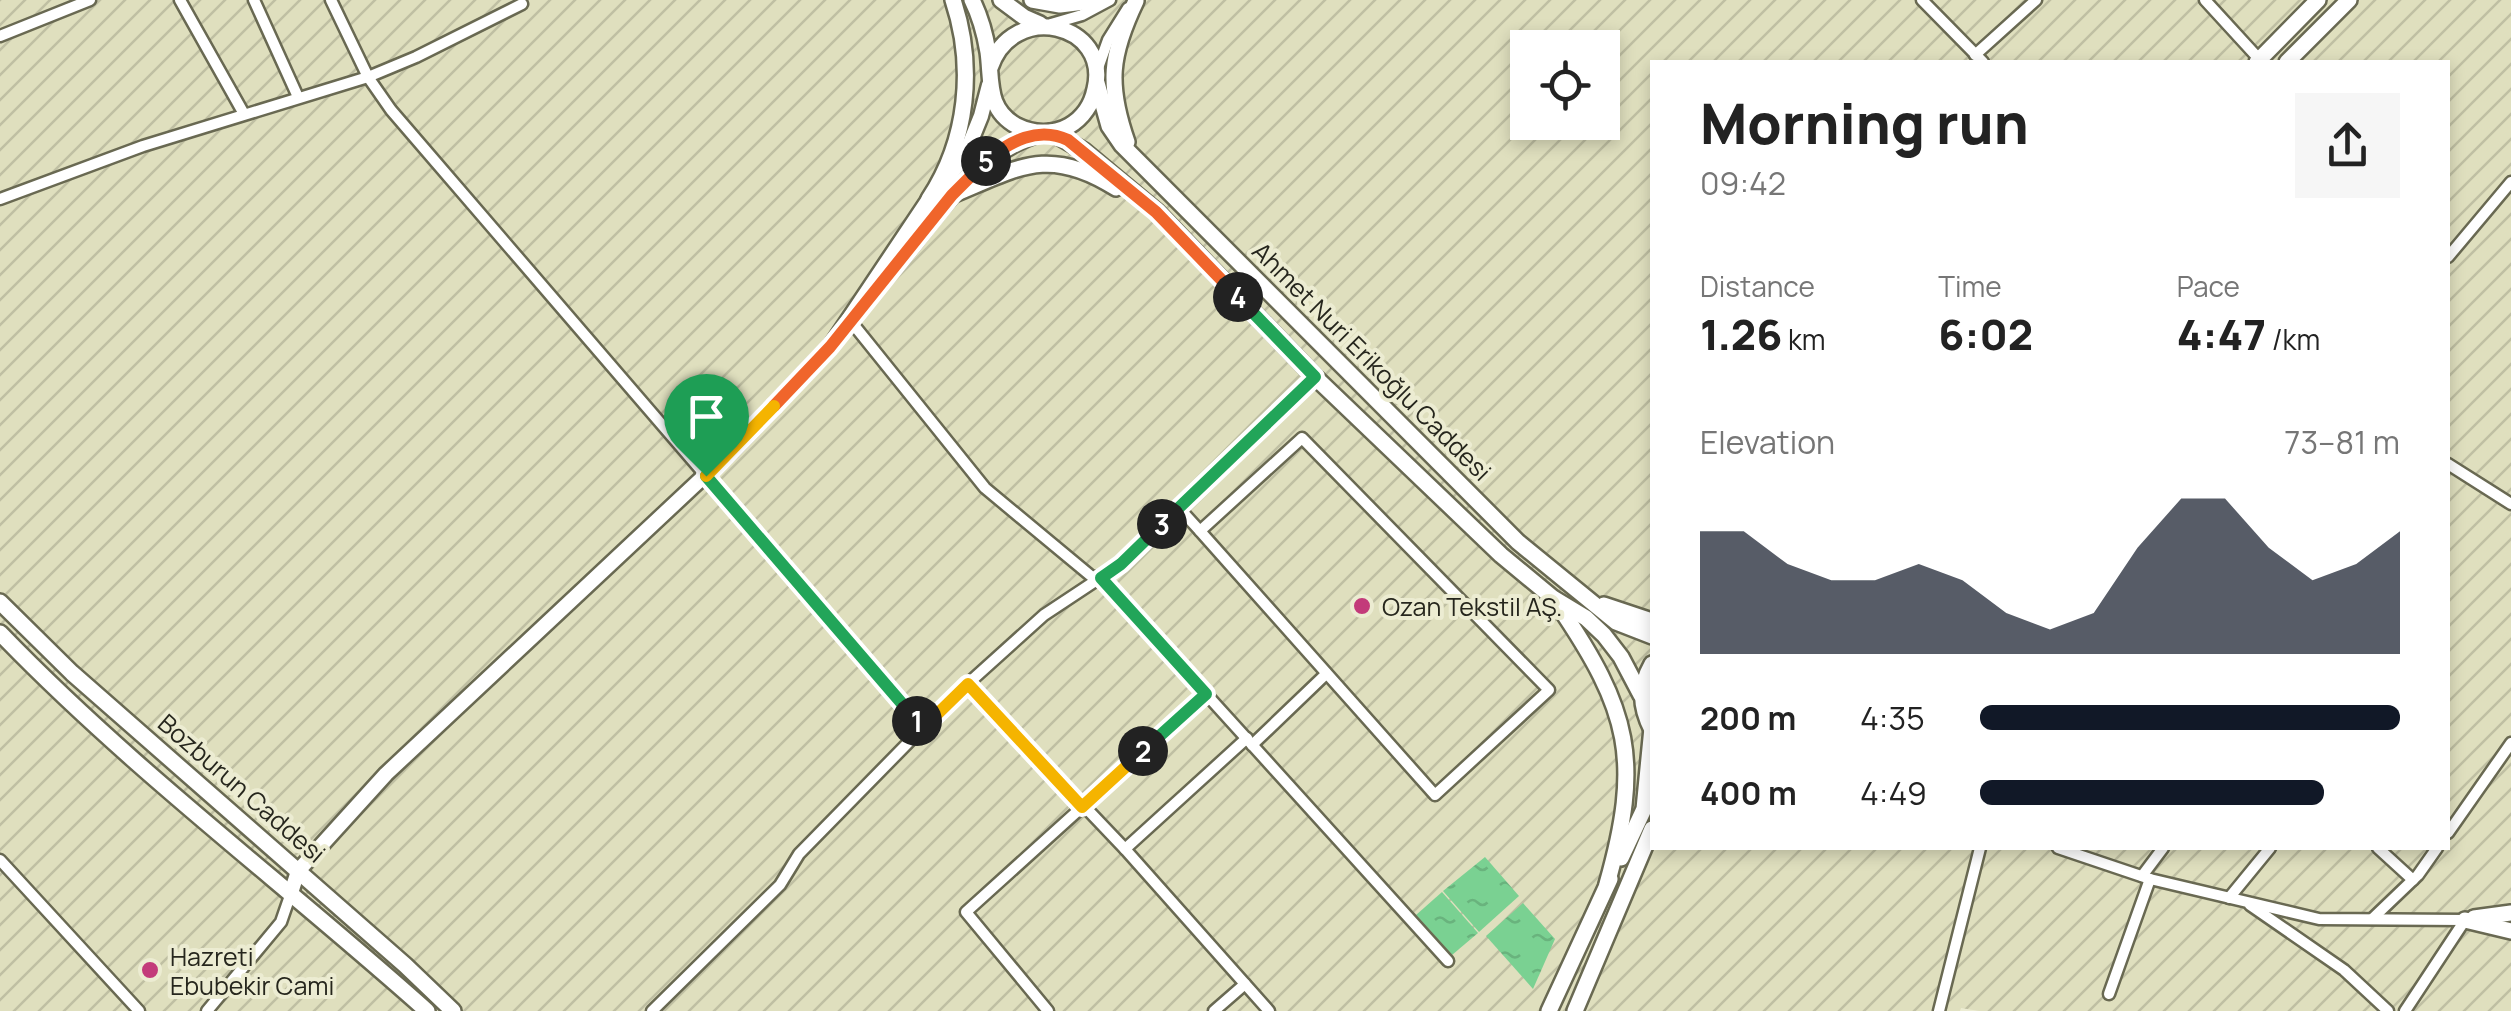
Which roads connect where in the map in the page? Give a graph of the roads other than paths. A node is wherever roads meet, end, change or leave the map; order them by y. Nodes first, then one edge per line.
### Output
1 (90, 0) edge
2 (180, 0) edge
3 (254, 0) edge
4 (331, 0) edge
5 (952, 0) edge
6 (972, 0) edge
7 (1001, 0) edge
8 (1032, 0) edge
9 (1100, 0) edge
10 (1110, 0) edge
11 (1136, 0) edge
12 (1922, 0) edge
13 (2036, 0) edge
14 (2205, 0) edge
15 (2318, 0) edge
16 (2349, 0) edge
17 (522, 4) dead end
18 (1045, 24) junction
19 (0, 36) edge
20 (1979, 59) edge
21 (2258, 60) edge
22 (2260, 60) edge
23 (2290, 60) edge
24 (990, 68) junction
25 (368, 76) junction
26 (1097, 79) junction
27 (989, 85) junction
28 (298, 97) junction
29 (244, 114) junction
30 (1047, 133) junction
31 (1138, 163) junction
32 (2511, 182) edge
33 (952, 195) junction
34 (0, 199) edge
35 (930, 199) junction
36 (1156, 212) junction
37 (2450, 256) edge
38 (850, 318) junction
39 (1315, 377) junction
40 (2450, 465) edge
41 (706, 476) junction
42 (2511, 504) edge
43 (1179, 508) junction
44 (1200, 531) junction
45 (1101, 578) junction
46 (1585, 596) junction
47 (1553, 598) junction
48 (0, 602) edge
49 (1650, 620) edge
50 (0, 633) edge
51 (1650, 635) edge
52 (1650, 668) edge
53 (1326, 675) junction
54 (968, 684) junction
55 (1206, 694) junction
56 (1642, 696) junction
57 (1650, 725) edge
58 (923, 728) junction
59 (1250, 742) junction
60 (2511, 743) edge
61 (1650, 749) edge
62 (1082, 807) junction
63 (2450, 830) edge
64 (1124, 849) junction
65 (1648, 849) edge
66 (1979, 850) edge
67 (2064, 850) edge
68 (2161, 850) edge
69 (2268, 850) edge
70 (2380, 850) edge
71 (2436, 850) edge
72 (0, 860) edge
73 (298, 871) junction
74 (2146, 877) junction
75 (2413, 880) junction
76 (1607, 884) junction
77 (291, 893) junction
78 (2229, 898) junction
79 (2245, 902) junction
80 (2511, 913) edge
81 (2372, 919) junction
82 (2465, 920) junction
83 (2511, 932) edge
84 (1448, 961) dead end
85 (1245, 984) junction
86 (2109, 994) dead end
87 (139, 1011) edge
88 (207, 1011) edge
89 (427, 1011) edge
90 (453, 1011) edge
91 (652, 1011) edge
92 (1048, 1011) edge
93 (1214, 1011) edge
94 (1269, 1011) edge
95 (1549, 1011) edge
96 (1574, 1011) edge
97 (1939, 1011) edge
98 (2388, 1011) edge
99 (2405, 1011) edge

1 - 19 street
2 - 29 street
3 - 28 street
4 - 25 street
5 - 35 main road
6 - 24 main road
7 - 18 main road
8 - 9 main road
10 - 18 street
11 - 26 street
11 - 31 main road
12 - 20 street
13 - 20 street
14 - 21 street
15 - 22 main road
16 - 23 main road
17 - 25 street
18 - 24 main road
18 - 26 main road
24 - 27 main road
25 - 28 street
25 - 41 street
26 - 30 main road
26 - 31 main road, Ahmet Nuri Erikoğlu Caddesi
27 - 30 main road
27 - 35 street
28 - 29 street
29 - 34 street
30 - 33 street
30 - 36 main road, Ahmet Nuri Erikoğlu Caddesi
31 - 46 main road, Ahmet Nuri Erikoğlu Caddesi
32 - 37 street
33 - 36 main road
33 - 38 street
35 - 38 street
36 - 39 main road, Ahmet Nuri Erikoğlu Caddesi
38 - 41 street
38 - 45 street
39 - 43 street
39 - 47 main road, Ahmet Nuri Erikoğlu Caddesi
40 - 42 street
41 - 58 street
41 - 73 street
43 - 44 street
43 - 45 street
44 - 53 street
44 - 53 street
45 - 54 street
45 - 55 street
46 - 49 main road
46 - 51 main road, Ahmet Nuri Erikoğlu Caddesi
47 - 56 main road, Ahmet Nuri Erikoğlu Caddesi
47 - 76 main road
48 - 73 main road, Bozburun Caddesi
50 - 77 main road, Bozburun Caddesi
52 - 56 main road
53 - 59 street
54 - 58 street
54 - 62 street
55 - 59 street
55 - 62 street
56 - 57 main road, Ahmet Nuri Erikoğlu Caddesi
58 - 91 street
59 - 64 street
59 - 84 street
60 - 63 street
61 - 76 main road
62 - 64 street
62 - 92 street
64 - 85 street
65 - 96 main road
66 - 97 street
67 - 74 street
68 - 74 street
69 - 78 street
70 - 75 street
71 - 75 street
72 - 87 street
73 - 77 street
73 - 90 main road, Bozburun Caddesi
74 - 78 street
74 - 86 street
75 - 81 street
76 - 95 main road
77 - 88 street
77 - 89 main road, Bozburun Caddesi
78 - 79 street
79 - 81 street
79 - 98 street
80 - 82 main road
81 - 82 street
82 - 83 main road
82 - 99 street
85 - 93 street
85 - 94 street

